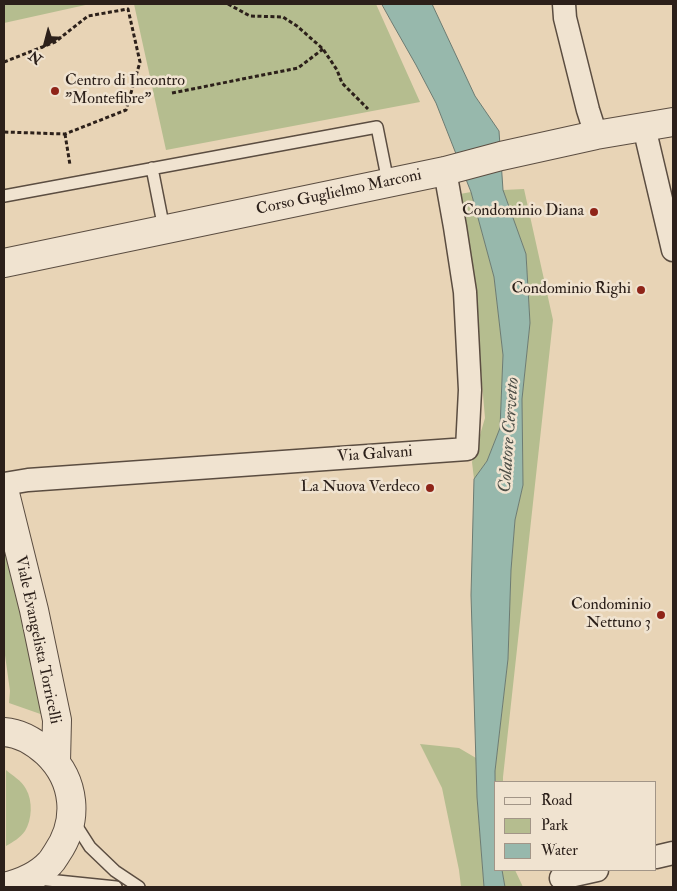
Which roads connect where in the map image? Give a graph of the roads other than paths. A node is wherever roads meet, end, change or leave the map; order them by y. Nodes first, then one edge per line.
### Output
1 (564, 4) edge
2 (673, 122) edge
3 (644, 127) junction
4 (596, 135) junction
5 (152, 168) junction
6 (450, 169) junction
7 (388, 182) junction
8 (4, 196) edge
9 (164, 229) junction
10 (673, 250) edge
11 (4, 263) edge
12 (4, 484) edge
13 (4, 489) edge
14 (4, 732) edge
15 (56, 762) junction
16 (71, 818) junction
17 (673, 853) edge
18 (657, 857) edge
19 (592, 871) edge
20 (31, 878) junction
21 (561, 878) dead end
22 (4, 887) edge
23 (116, 887) edge
24 (139, 887) edge

1 - 4 street
2 - 3 street, Corso Guglielmo Marconi
3 - 4 street, Corso Guglielmo Marconi
3 - 10 street
4 - 6 street, Corso Guglielmo Marconi
5 - 7 lane
5 - 8 lane
5 - 9 lane
6 - 7 street, Corso Guglielmo Marconi
6 - 12 street, Via Galvani
7 - 9 street, Corso Guglielmo Marconi
9 - 11 street, Corso Guglielmo Marconi
13 - 15 street, Viale Evangelista Torricelli
14 - 15 street
15 - 16 street
16 - 20 street
16 - 24 lane
17 - 18 street
19 - 21 street
20 - 22 street
20 - 23 lane

